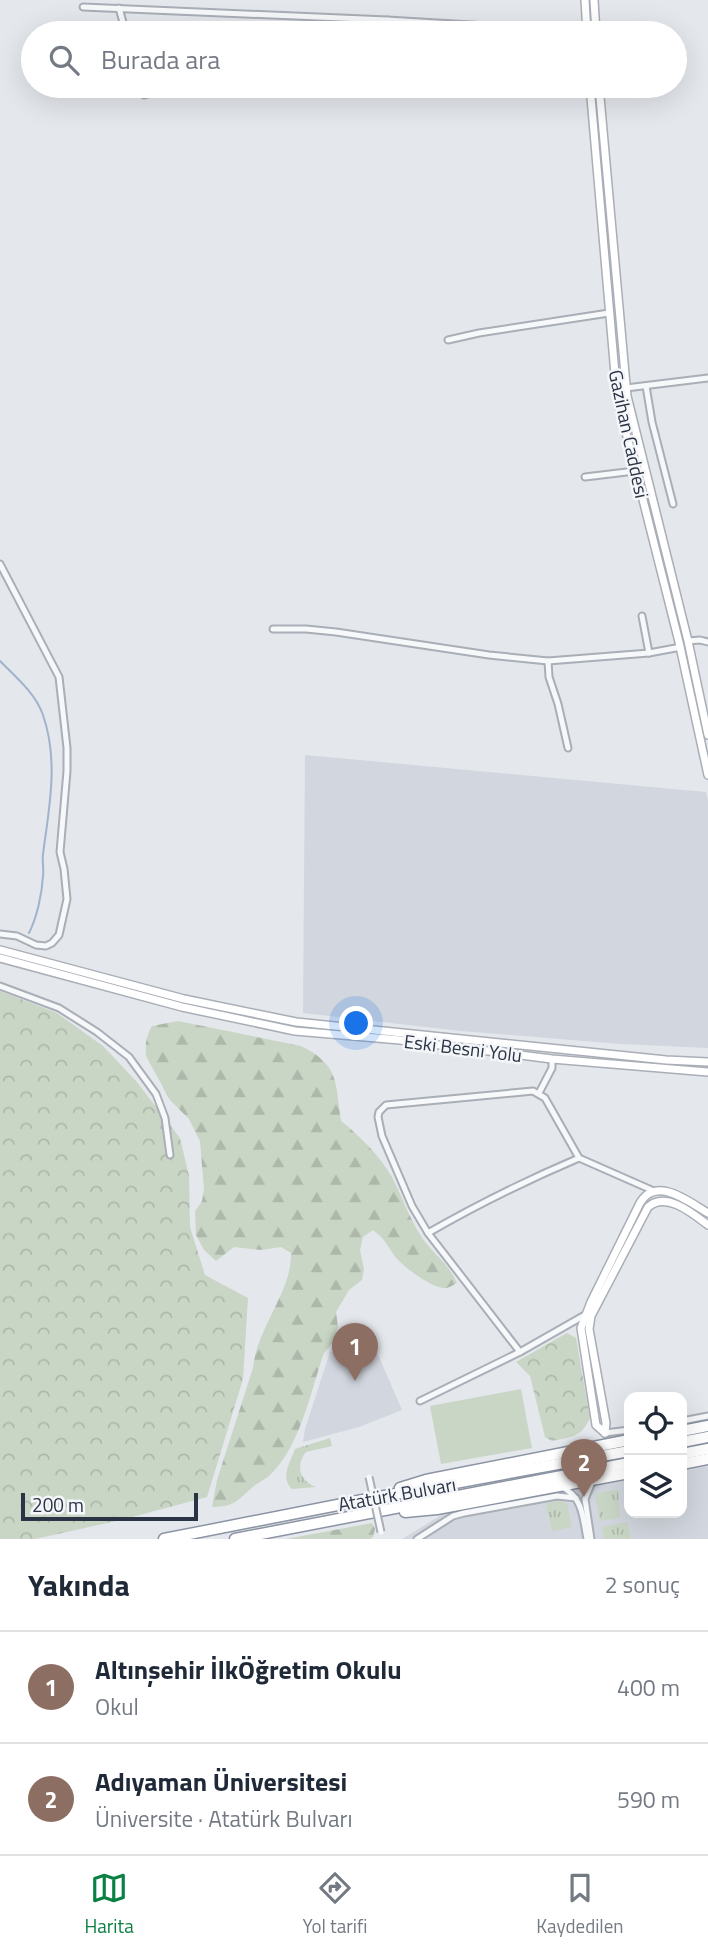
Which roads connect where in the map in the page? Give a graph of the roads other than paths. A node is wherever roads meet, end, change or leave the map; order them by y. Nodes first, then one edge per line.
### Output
1 (584, 0) edge
2 (594, 0) edge
3 (83, 7) dead end
4 (119, 8) junction
5 (387, 20) joint
6 (123, 21) edge
7 (404, 21) edge
8 (586, 21) edge
9 (595, 21) edge
10 (591, 98) edge
11 (600, 98) edge
12 (609, 313) junction
13 (448, 340) dead end
14 (708, 379) edge
15 (646, 386) junction
16 (626, 388) junction
17 (635, 471) junction
18 (585, 477) dead end
19 (673, 504) dead end
20 (0, 564) edge
21 (642, 616) dead end
22 (273, 629) dead end
23 (688, 641) junction
24 (708, 642) edge
25 (681, 647) junction
26 (649, 653) junction
27 (548, 660) junction
28 (708, 735) edge
29 (568, 748) dead end
30 (708, 775) edge
31 (0, 934) edge
32 (0, 950) edge
33 (0, 958) edge
34 (57, 969) junction
35 (0, 986) edge
36 (552, 1059) junction
37 (708, 1062) edge
38 (708, 1072) edge
39 (539, 1093) junction
40 (170, 1155) dead end
41 (579, 1158) junction
42 (653, 1191) junction
43 (708, 1213) edge
44 (708, 1225) edge
45 (428, 1233) junction
46 (588, 1316) junction
47 (520, 1352) junction
48 (419, 1401) dead end
49 (708, 1416) edge
50 (687, 1420) edge
51 (708, 1426) edge
52 (687, 1430) edge
53 (624, 1431) edge
54 (605, 1433) joint
55 (708, 1437) edge
56 (624, 1441) edge
57 (687, 1441) edge
58 (708, 1449) edge
59 (624, 1452) edge
60 (687, 1453) edge
61 (708, 1459) edge
62 (624, 1463) edge
63 (687, 1463) edge
64 (624, 1474) edge
65 (369, 1477) dead end
66 (593, 1480) junction
67 (559, 1486) junction
68 (576, 1499) junction
69 (363, 1500) junction
70 (366, 1515) junction
71 (381, 1535) edge
72 (164, 1539) edge
73 (235, 1539) edge
74 (417, 1539) edge
75 (589, 1539) edge

1 - 8 main road
2 - 9 main road
3 - 4 street
4 - 5 street
4 - 6 street
5 - 7 street
10 - 12 main road, Gazihan Caddesi
11 - 16 main road, Gazihan Caddesi
12 - 13 street
12 - 17 main road, Gazihan Caddesi
14 - 15 street
15 - 16 street
15 - 19 street
16 - 23 main road, Gazihan Caddesi
17 - 18 street
17 - 25 main road, Gazihan Caddesi
20 - 31 street
21 - 26 street
22 - 27 street
23 - 24 street
23 - 28 main road, Gazihan Caddesi
25 - 26 street
25 - 30 main road, Gazihan Caddesi
26 - 27 street
27 - 29 street
32 - 34 main road
33 - 34 main road
34 - 36 main road, Eski Besni Yolu
34 - 37 main road, Eski Besni Yolu
35 - 40 street
36 - 38 main road, Eski Besni Yolu
36 - 39 street
39 - 41 street
39 - 45 street
41 - 42 street
41 - 45 street
42 - 43 main road
42 - 46 main road
44 - 46 main road
45 - 47 street
46 - 47 street
46 - 54 main road
47 - 48 street
49 - 50 street
51 - 52 highway
53 - 54 street
55 - 57 highway
56 - 69 highway
58 - 60 highway
59 - 69 highway, Atatürk Bulvarı
61 - 63 highway
62 - 70 highway, Atatürk Bulvarı
64 - 66 highway
65 - 71 street, bridge
66 - 67 highway
66 - 75 street
67 - 68 street
67 - 70 highway
68 - 74 street
68 - 75 street
69 - 72 highway, Atatürk Bulvarı
70 - 73 highway, Atatürk Bulvarı

